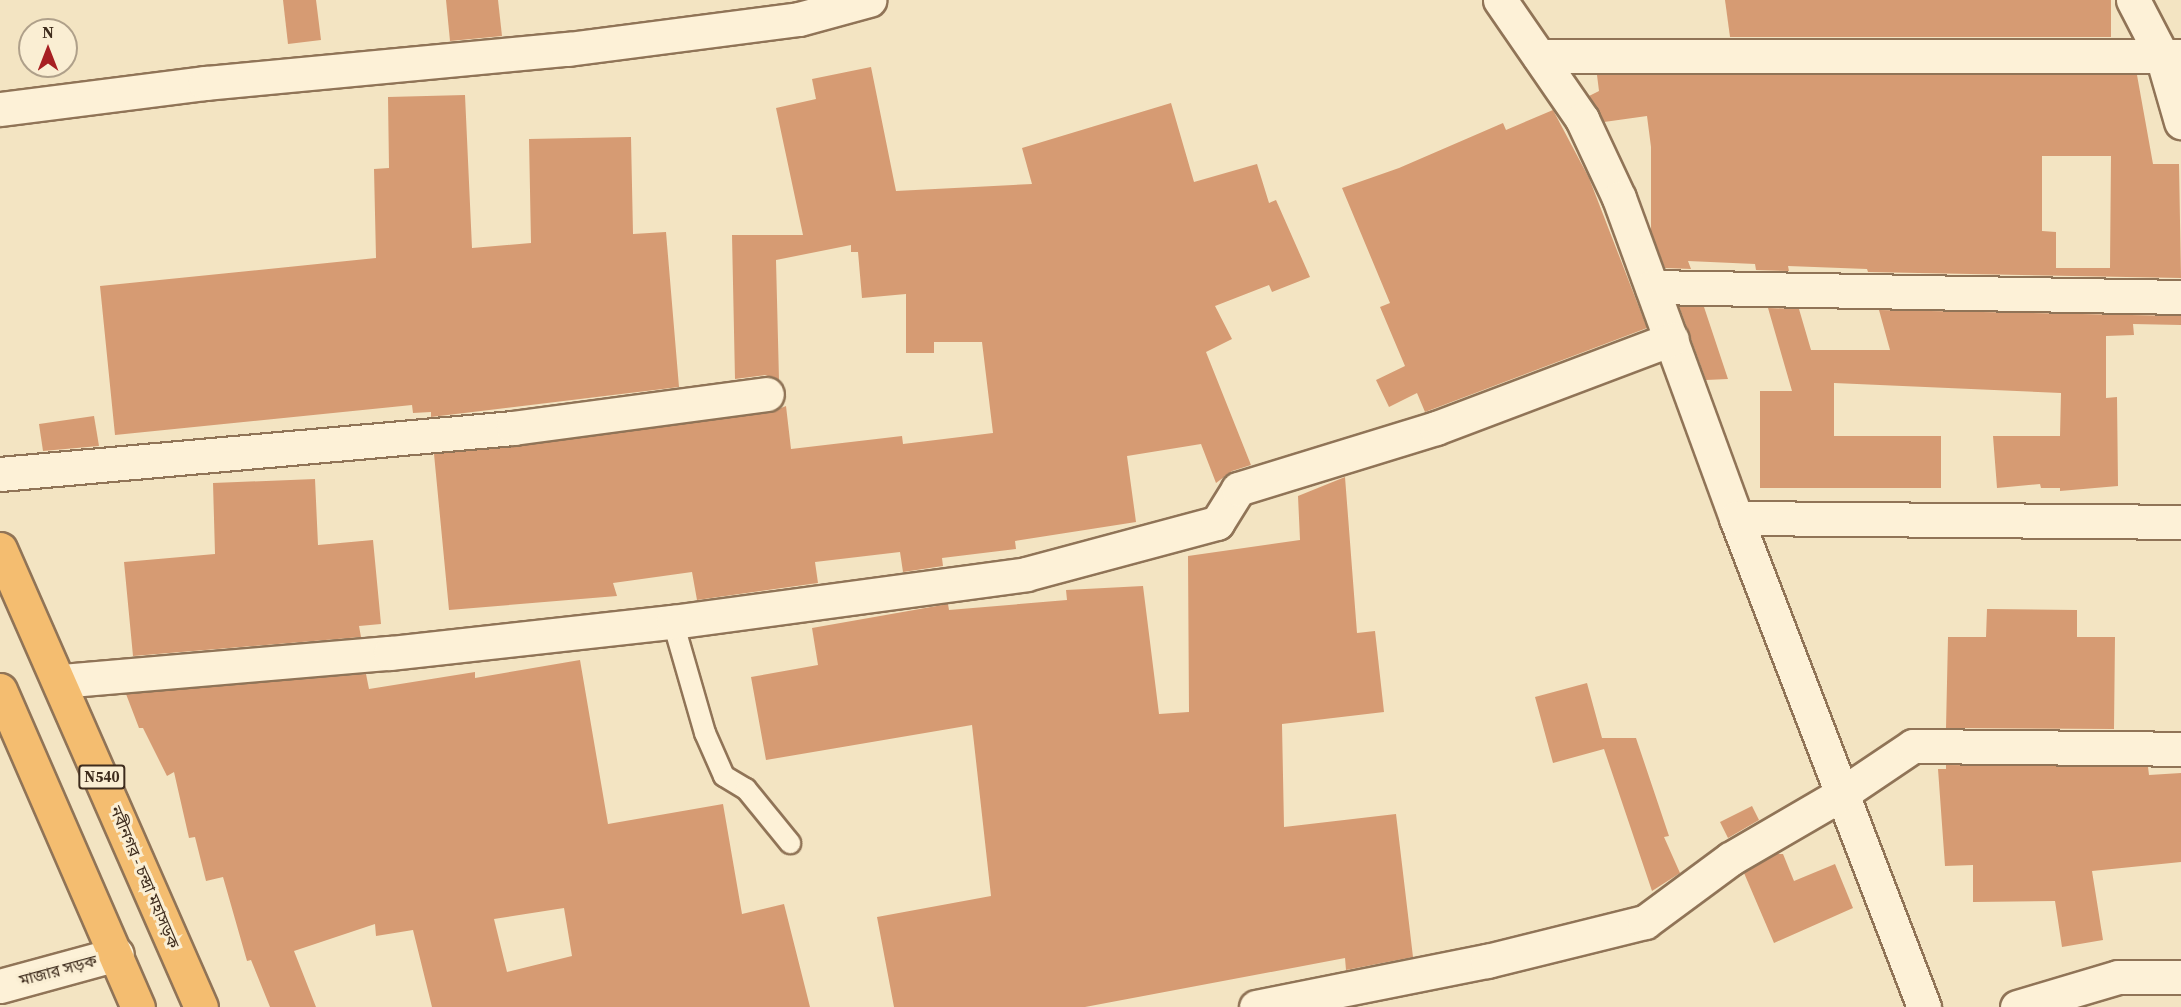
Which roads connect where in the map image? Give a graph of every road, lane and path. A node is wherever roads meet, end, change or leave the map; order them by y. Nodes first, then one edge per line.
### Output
1 (869, 0) edge
2 (1500, 0) edge
3 (2133, 0) edge
4 (1539, 56) junction
5 (2172, 56) edge
6 (0, 109) edge
7 (2181, 122) edge
8 (1652, 287) junction
9 (2181, 297) edge
10 (1672, 339) junction
11 (767, 394) dead end
12 (0, 474) edge
13 (1736, 518) junction
14 (2181, 522) edge
15 (0, 549) edge
16 (673, 622) junction
17 (61, 681) junction
18 (0, 690) edge
19 (2181, 749) edge
20 (1840, 795) junction
21 (789, 843) dead end
22 (117, 954) junction
23 (2181, 977) edge
24 (0, 986) edge
25 (138, 1007) edge
26 (201, 1007) edge
27 (1256, 1007) edge
28 (1924, 1007) edge
29 (2017, 1007) edge

1 - 6 street
2 - 4 street
3 - 5 street
4 - 5 street
4 - 8 street
5 - 7 street
8 - 9 street
8 - 10 street
10 - 13 street
10 - 16 street
11 - 12 street
13 - 14 street
13 - 20 street
15 - 17 highway, নবীনগর - চন্দ্রা মহাসড়ক / N540
16 - 17 street
16 - 21 lane
17 - 26 highway, নবীনগর - চন্দ্রা মহাসড়ক / N540
18 - 22 highway
19 - 20 street
20 - 27 street
20 - 28 street
22 - 24 street, মাজার সড়ক
22 - 25 highway
23 - 29 street

